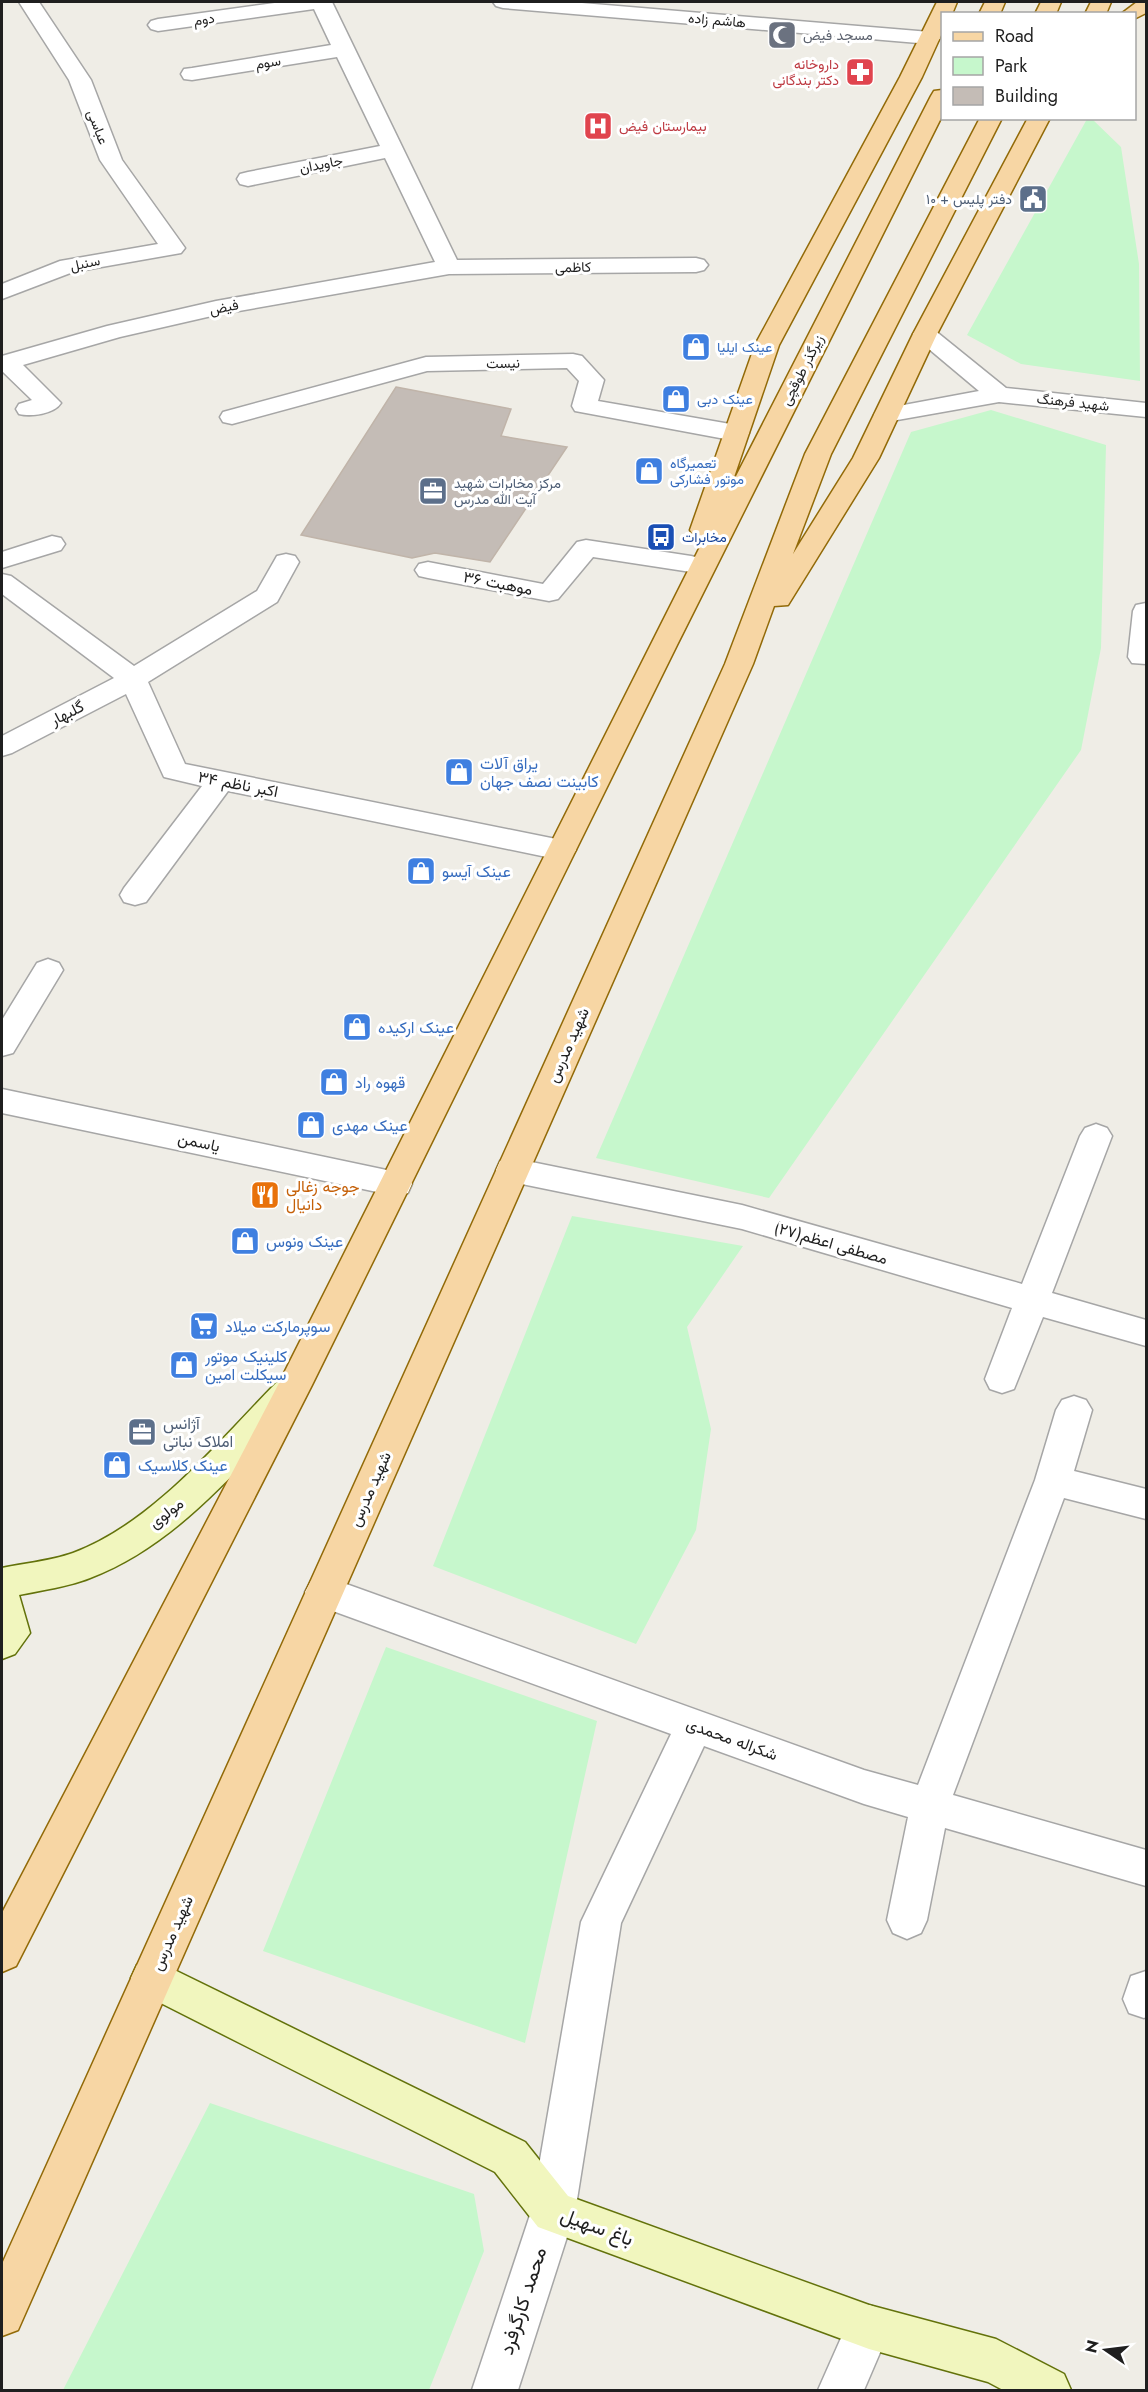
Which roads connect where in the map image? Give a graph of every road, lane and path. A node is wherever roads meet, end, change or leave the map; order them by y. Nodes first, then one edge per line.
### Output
1 (29, 2) edge
2 (322, 2) edge
3 (503, 2) edge
4 (663, 8) edge
5 (941, 13) edge
6 (158, 25) dead end
7 (930, 38) junction
8 (344, 49) junction
9 (192, 74) dead end
10 (941, 98) edge
11 (990, 120) edge
12 (1038, 120) edge
13 (393, 150) junction
14 (249, 179) dead end
15 (173, 248) joint
16 (696, 265) dead end
17 (449, 267) junction
18 (2, 291) edge
19 (925, 334) junction
20 (4, 363) edge
21 (999, 394) junction
22 (28, 409) dead end
23 (1146, 410) edge
24 (886, 415) junction
25 (232, 417) dead end
26 (736, 433) junction
27 (52, 544) dead end
28 (2, 560) edge
29 (286, 562) dead end
30 (691, 564) junction
31 (428, 570) dead end
32 (2, 582) edge
33 (1146, 611) edge
34 (663, 645) junction
35 (1142, 657) dead end
36 (739, 664) junction
37 (133, 679) junction
38 (2, 747) edge
39 (221, 780) junction
40 (561, 850) junction
41 (135, 895) dead end
42 (48, 970) dead end
43 (2, 1045) edge
44 (2, 1101) edge
45 (1096, 1136) dead end
46 (512, 1170) junction
47 (396, 1184) junction
48 (1033, 1300) junction
49 (1146, 1333) edge
50 (1002, 1379) dead end
51 (295, 1385) junction
52 (1074, 1410) dead end
53 (1053, 1480) junction
54 (1146, 1504) edge
55 (2, 1583) edge
56 (324, 1592) junction
57 (2, 1599) edge
58 (2, 1643) edge
59 (694, 1725) junction
60 (930, 1805) junction
61 (1146, 1868) edge
62 (907, 1920) dead end
63 (2, 1953) edge
64 (152, 1978) junction
65 (553, 2212) junction
66 (2, 2314) edge
67 (869, 2327) junction
68 (495, 2391) edge
69 (841, 2391) edge
70 (1048, 2391) edge

1 - 15 street, عباسی
2 - 6 street, دوم
2 - 8 street
3 - 4 street, هاشم زاده
4 - 7 street, هاشم زاده
5 - 7 main road
7 - 26 main road
8 - 9 street, سوم
8 - 13 street
10 - 34 main road, زیرگذر طوقچی
11 - 36 main road
12 - 19 main road
13 - 14 street, جاویدان
13 - 17 street
15 - 18 street, سنبل
16 - 17 street, کاظمی
17 - 20 street, فیض
19 - 21 street
19 - 24 main road
20 - 22 street
21 - 23 street, شهید فرهنگ
21 - 24 street, شهید فرهنگ
24 - 36 main road
25 - 26 street, نیست
26 - 30 main road
27 - 28 street
29 - 37 street, گلبهار
30 - 31 street, ۳۶ موهبت
30 - 34 main road
32 - 37 street, ۳۴ اکبر ناظم
33 - 35 street
34 - 40 main road
36 - 46 main road, شهید مدرس
37 - 38 street, گلبهار
37 - 39 street, ۳۴ اکبر ناظم
39 - 40 street, ۳۴ اکبر ناظم
39 - 41 street
40 - 47 main road
42 - 43 street
44 - 47 street, یاسمن
45 - 48 street
46 - 48 street, مصطفی اعظم(۲۷)
46 - 56 main road, شهید مدرس
47 - 51 main road
48 - 49 street, مصطفی اعظم(۲۷)
48 - 50 street
51 - 55 street, مولوی
51 - 63 main road
52 - 53 street
53 - 54 street
53 - 60 street
56 - 59 street, شکراله محمدی
56 - 64 main road, شهید مدرس
57 - 58 street
59 - 60 street, شکراله محمدی
59 - 65 street, محمد کارگرفرد
60 - 61 street, شکراله محمدی
60 - 62 street
64 - 65 street, باغ سهیل
64 - 66 main road, شهید مدرس
65 - 67 street, باغ سهیل
65 - 68 street, محمد کارگرفرد
67 - 69 street
67 - 70 street, باغ سهیل

